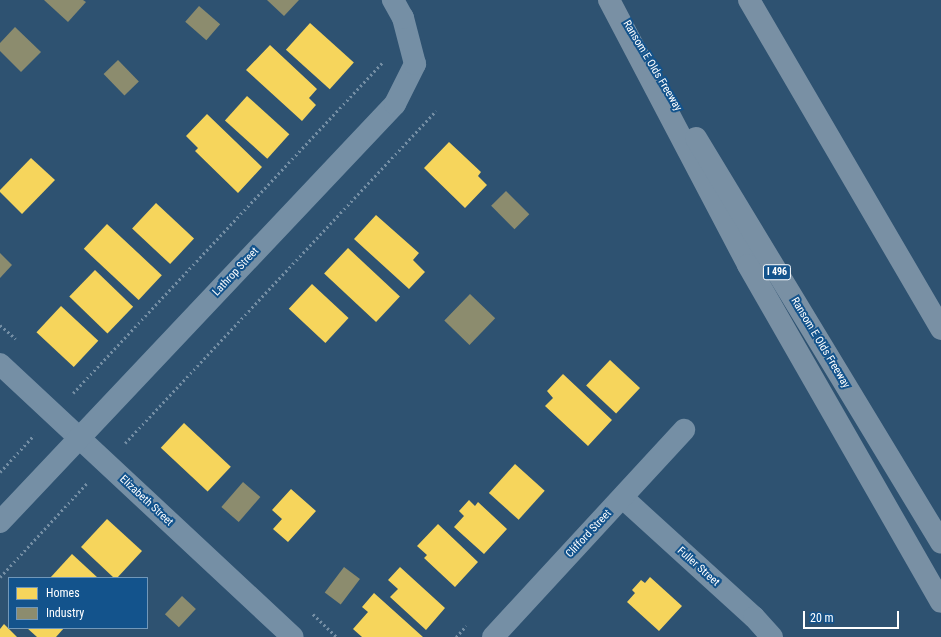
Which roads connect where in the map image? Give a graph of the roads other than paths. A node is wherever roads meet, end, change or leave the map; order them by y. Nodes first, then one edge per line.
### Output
1 (393, 0) edge
2 (609, 0) edge
3 (612, 0) edge
4 (749, 0) edge
5 (941, 330) edge
6 (0, 364) edge
7 (684, 430) dead end
8 (79, 438) junction
9 (623, 498) junction
10 (0, 522) edge
11 (941, 543) edge
12 (941, 602) edge
13 (293, 637) edge
14 (493, 637) edge
15 (772, 637) edge

1 - 8 street, Lathrop Street
2 - 12 highway
3 - 11 highway, Ransom E Olds Freeway / I 496
4 - 5 highway
6 - 8 street, Elizabeth Street
7 - 9 street, Clifford Street
8 - 10 street, Lathrop Street
8 - 13 street, Elizabeth Street
9 - 14 street, Clifford Street
9 - 15 street, Fuller Street

